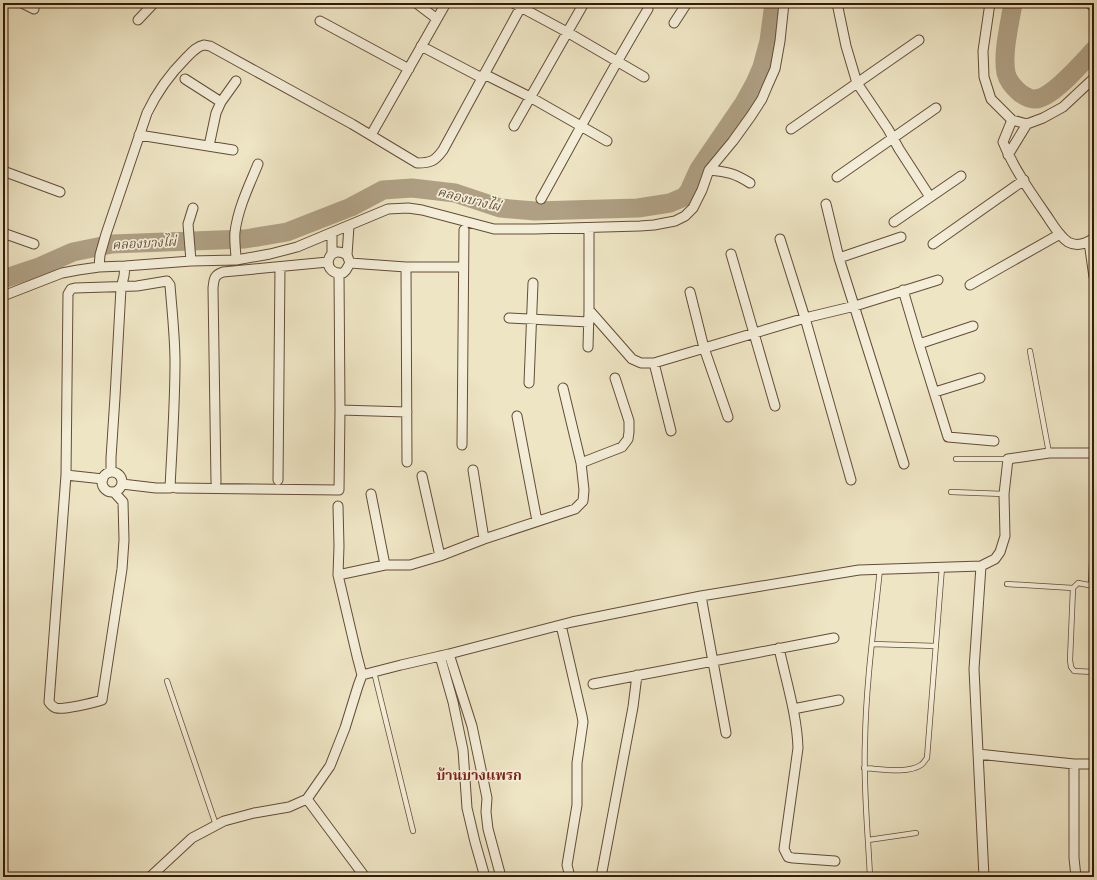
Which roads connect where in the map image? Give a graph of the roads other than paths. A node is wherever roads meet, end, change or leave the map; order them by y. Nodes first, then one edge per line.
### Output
1 (22, 3) edge
2 (154, 3) edge
3 (416, 3) edge
4 (446, 3) edge
5 (584, 3) edge
6 (687, 3) edge
7 (784, 3) edge
8 (836, 3) edge
9 (990, 3) edge
10 (1089, 3) edge
11 (519, 4) edge
12 (1094, 7) edge
13 (34, 9) dead end
14 (648, 9) dead end
15 (437, 19) junction
16 (138, 20) dead end
17 (320, 21) dead end
18 (674, 23) dead end
19 (567, 32) junction
20 (919, 40) dead end
21 (421, 46) junction
22 (617, 61) junction
23 (408, 68) junction
24 (483, 76) junction
25 (644, 77) dead end
26 (1094, 78) edge
27 (185, 79) dead end
28 (236, 81) dead end
29 (857, 83) junction
30 (530, 97) junction
31 (221, 102) junction
32 (936, 108) dead end
33 (1012, 120) junction
34 (1027, 124) junction
35 (514, 126) dead end
36 (582, 127) junction
37 (791, 129) dead end
38 (139, 135) junction
39 (370, 135) junction
40 (893, 137) junction
41 (607, 141) dead end
42 (209, 146) junction
43 (233, 150) dead end
44 (1008, 155) junction
45 (258, 164) dead end
46 (709, 170) junction
47 (3, 171) edge
48 (961, 176) dead end
49 (837, 177) dead end
50 (1024, 180) junction
51 (750, 183) dead end
52 (60, 192) dead end
53 (930, 197) junction
54 (541, 199) dead end
55 (826, 204) dead end
56 (193, 208) dead end
57 (894, 222) dead end
58 (349, 226) junction
59 (589, 228) junction
60 (464, 230) dead end
61 (3, 233) edge
62 (332, 233) junction
63 (1060, 234) junction
64 (901, 237) dead end
65 (780, 239) dead end
66 (1092, 240) edge
67 (34, 244) dead end
68 (933, 244) dead end
69 (731, 254) dead end
70 (330, 258) junction
71 (839, 258) junction
72 (348, 259) junction
73 (236, 260) junction
74 (191, 261) junction
75 (99, 266) junction
76 (125, 266) junction
77 (280, 267) junction
78 (406, 267) junction
79 (463, 267) junction
80 (338, 273) junction
81 (1094, 277) edge
82 (938, 280) dead end
83 (533, 283) dead end
84 (970, 285) dead end
85 (121, 288) junction
86 (903, 290) junction
87 (690, 292) dead end
88 (3, 296) edge
89 (855, 306) junction
90 (589, 310) junction
91 (509, 318) dead end
92 (805, 318) junction
93 (532, 319) junction
94 (589, 322) junction
95 (973, 326) dead end
96 (754, 333) junction
97 (919, 344) junction
98 (588, 347) dead end
99 (704, 348) junction
100 (1030, 351) dead end
101 (654, 363) junction
102 (615, 378) dead end
103 (980, 378) dead end
104 (529, 383) dead end
105 (563, 388) dead end
106 (935, 392) junction
107 (775, 406) dead end
108 (340, 410) junction
109 (407, 412) junction
110 (517, 416) dead end
111 (728, 417) dead end
112 (671, 431) dead end
113 (994, 441) dead end
114 (462, 445) dead end
115 (1094, 453) edge
116 (1049, 454) junction
117 (956, 459) dead end
118 (1008, 459) junction
119 (407, 462) dead end
120 (581, 464) junction
121 (904, 464) dead end
122 (473, 470) dead end
123 (111, 472) junction
124 (66, 475) junction
125 (422, 476) dead end
126 (103, 479) junction
127 (278, 480) dead end
128 (851, 480) dead end
129 (216, 482) dead end
130 (122, 484) junction
131 (176, 488) dead end
132 (114, 492) junction
133 (950, 492) dead end
134 (371, 494) dead end
135 (1004, 494) junction
136 (338, 506) dead end
137 (1094, 507) edge
138 (537, 521) junction
139 (484, 539) junction
140 (440, 556) junction
141 (386, 565) junction
142 (982, 566) junction
143 (942, 567) junction
144 (880, 569) junction
145 (338, 575) junction
146 (1007, 584) dead end
147 (1092, 586) edge
148 (1073, 588) junction
149 (701, 596) junction
150 (561, 625) junction
151 (834, 638) dead end
152 (873, 644) junction
153 (936, 646) junction
154 (779, 648) junction
155 (449, 654) junction
156 (440, 656) junction
157 (714, 662) junction
158 (374, 672) junction
159 (1094, 672) edge
160 (362, 675) junction
161 (637, 675) junction
162 (167, 681) dead end
163 (593, 684) dead end
164 (839, 700) dead end
165 (793, 709) junction
166 (726, 733) dead end
167 (978, 754) junction
168 (1074, 764) junction
169 (1094, 764) edge
170 (864, 768) junction
171 (307, 799) junction
172 (216, 825) junction
173 (413, 830) dead end
174 (916, 833) dead end
175 (868, 840) junction
176 (835, 861) dead end
177 (150, 877) edge
178 (365, 877) edge
179 (485, 877) edge
180 (501, 877) edge
181 (570, 877) edge
182 (601, 877) edge
183 (870, 877) edge
184 (984, 877) edge
185 (1076, 877) edge

1 - 13 street
2 - 16 street
3 - 15 street
4 - 15 street
5 - 19 street
6 - 18 street
7 - 46 street
8 - 29 street
9 - 33 street
10 - 12 street
11 - 19 street
11 - 24 street
14 - 22 street
15 - 21 street
17 - 23 street
19 - 22 street
19 - 30 street
20 - 29 street
21 - 23 street
21 - 24 street
22 - 25 street
22 - 36 street
23 - 39 street
24 - 30 street
24 - 39 street
26 - 34 street
27 - 31 street
28 - 31 street
29 - 37 street
29 - 40 street
30 - 35 street
30 - 36 street
31 - 42 street
32 - 40 street
33 - 34 street
33 - 44 street
34 - 44 street
36 - 41 street
36 - 54 street
38 - 39 street
38 - 42 street
38 - 75 street
40 - 49 street
40 - 53 street
42 - 43 street
44 - 50 street
45 - 73 street
46 - 51 street
46 - 59 street
47 - 52 street
48 - 53 street
50 - 63 street
50 - 68 street
53 - 57 street
55 - 71 street
56 - 74 street
58 - 59 street
58 - 62 street
58 - 72 street
59 - 90 street
60 - 79 street
61 - 67 street
62 - 70 street
62 - 73 street
63 - 66 street
63 - 84 street
64 - 71 street
65 - 92 street
66 - 81 street
69 - 96 street
70 - 72 street
70 - 77 street
70 - 80 street
71 - 89 street
72 - 78 street
72 - 80 street
73 - 74 street
74 - 76 street
75 - 76 street
75 - 88 street
76 - 85 street
77 - 127 street
77 - 129 street
78 - 79 street
78 - 109 street
79 - 114 street
80 - 108 street
82 - 86 street
83 - 93 street
85 - 123 street
85 - 124 street
85 - 130 street
86 - 89 street
86 - 97 street
87 - 99 street
89 - 92 street
89 - 121 street
90 - 94 street
90 - 101 street
91 - 93 street
92 - 96 street
92 - 128 street
93 - 94 street
93 - 104 street
94 - 98 street
95 - 97 street
96 - 99 street
96 - 107 street
97 - 106 street
99 - 101 street
99 - 111 street
100 - 116 lane
101 - 112 street
102 - 120 street
103 - 106 street
105 - 120 street
106 - 113 street
108 - 109 street
108 - 131 street
109 - 119 street
110 - 138 street
115 - 116 street
116 - 118 street
117 - 118 lane
118 - 135 street
120 - 138 street
122 - 139 street
123 - 126 street
123 - 130 street
124 - 126 street
124 - 132 street
125 - 140 street
126 - 132 street
130 - 132 street
133 - 135 lane
134 - 141 street
135 - 142 street
136 - 145 street
137 - 147 lane
138 - 139 street
139 - 140 street
140 - 141 street
141 - 145 street
142 - 143 street
142 - 167 street
143 - 144 street
143 - 153 lane
144 - 149 street
144 - 152 lane
145 - 160 street
146 - 148 lane
147 - 148 lane
148 - 159 lane
149 - 150 street
149 - 157 street
150 - 155 street
150 - 181 street
151 - 154 street
152 - 153 lane
152 - 170 lane
153 - 170 lane
154 - 157 street
154 - 165 street
155 - 156 street
155 - 180 street
156 - 158 street
156 - 179 street
157 - 161 street
157 - 166 street
158 - 160 street
158 - 173 lane
160 - 171 street
161 - 163 street
161 - 182 street
162 - 172 lane
164 - 165 street
165 - 176 street
167 - 168 street
167 - 184 street
168 - 169 street
168 - 185 street
170 - 175 lane
171 - 172 street
171 - 178 street
172 - 177 street
174 - 175 lane
175 - 183 lane

